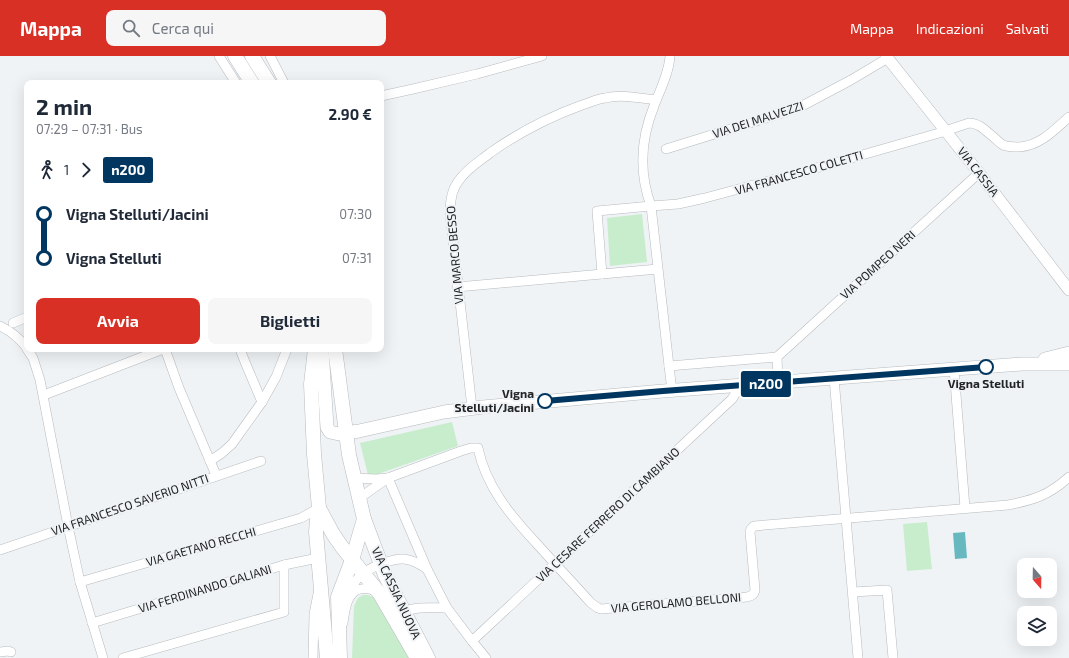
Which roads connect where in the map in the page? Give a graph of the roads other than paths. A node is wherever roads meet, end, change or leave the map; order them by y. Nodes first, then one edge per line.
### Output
1 (219, 56) edge
2 (235, 56) edge
3 (252, 56) edge
4 (541, 56) edge
5 (670, 56) edge
6 (887, 57) edge
7 (272, 60) edge
8 (234, 80) edge
9 (250, 80) edge
10 (267, 80) edge
11 (275, 80) edge
12 (282, 80) edge
13 (384, 95) edge
14 (656, 100) junction
15 (1069, 117) edge
16 (946, 131) junction
17 (666, 149) dead end
18 (979, 173) junction
19 (651, 206) junction
20 (658, 269) junction
21 (602, 274) junction
22 (457, 287) junction
23 (1069, 290) edge
24 (24, 318) edge
25 (12, 323) dead end
26 (0, 326) edge
27 (24, 345) edge
28 (29, 352) edge
29 (156, 352) edge
30 (165, 352) edge
31 (241, 352) edge
32 (286, 352) edge
33 (309, 352) edge
34 (315, 352) edge
35 (322, 352) edge
36 (335, 352) edge
37 (1069, 353) edge
38 (777, 357) junction
39 (1022, 364) junction
40 (1069, 364) edge
41 (669, 366) junction
42 (954, 370) junction
43 (834, 378) junction
44 (312, 380) junction
45 (778, 383) junction
46 (739, 386) junction
47 (672, 391) junction
48 (44, 395) junction
49 (262, 402) junction
50 (472, 408) junction
51 (346, 433) junction
52 (210, 461) junction
53 (261, 461) dead end
54 (216, 475) junction
55 (1069, 477) edge
56 (354, 478) junction
57 (388, 478) junction
58 (358, 499) junction
59 (319, 508) junction
60 (965, 508) junction
61 (364, 519) junction
62 (846, 519) junction
63 (68, 526) junction
64 (0, 550) edge
65 (318, 558) junction
66 (352, 560) junction
67 (380, 564) junction
68 (284, 565) junction
69 (555, 565) junction
70 (427, 569) junction
71 (363, 573) junction
72 (80, 582) junction
73 (320, 585) junction
74 (853, 592) junction
75 (380, 594) junction
76 (350, 596) junction
77 (447, 608) junction
78 (403, 612) junction
79 (92, 623) junction
80 (339, 638) junction
81 (472, 641) junction
82 (0, 652) edge
83 (11, 652) dead end
84 (103, 658) edge
85 (123, 658) edge
86 (313, 658) edge
87 (327, 658) edge
88 (340, 658) edge
89 (417, 658) edge
90 (428, 658) edge
91 (486, 658) edge
92 (858, 658) edge
93 (893, 658) edge

1 - 8 street
2 - 9 main road
3 - 10 main road
4 - 13 street
5 - 14 street
6 - 16 street, VIA CASSIA
6 - 17 street, VIA DEI MALVEZZI
7 - 11 street
7 - 12 street
14 - 19 street
14 - 22 street, VIA MARCO BESSO
15 - 16 street, VIA FRANCESCO COLETTI
16 - 18 street, VIA CASSIA
16 - 19 street, VIA FRANCESCO COLETTI
18 - 23 street, VIA CASSIA
18 - 38 street, VIA POMPEO NERI
19 - 20 street
19 - 21 street, VIA FRANCESCO COLETTI
20 - 21 street
20 - 41 street
21 - 22 street
22 - 50 street, VIA MARCO BESSO
24 - 25 street
26 - 27 street
28 - 48 street
29 - 48 street
30 - 52 street
31 - 49 street
32 - 49 street
33 - 44 street
34 - 44 main road
35 - 51 main road
36 - 51 main road, VIA CASSIA NUOVA
37 - 39 main road
38 - 41 street
38 - 45 street
39 - 40 main road
39 - 42 main road
41 - 47 street
42 - 43 main road
42 - 60 street
43 - 45 main road
43 - 62 street
44 - 59 main road
45 - 46 main road
46 - 47 main road
46 - 69 street, VIA CESARE FERRERO DI CAMBIANO
47 - 50 main road
48 - 63 street
49 - 52 street
50 - 51 main road
51 - 56 main road, VIA CASSIA NUOVA
52 - 54 street
53 - 54 street, VIA FRANCESCO SAVERIO NITTI
54 - 63 street, VIA FRANCESCO SAVERIO NITTI
55 - 60 street, VIA GEROLAMO BELLONI
56 - 57 street
56 - 58 main road, VIA CASSIA NUOVA
57 - 58 street
57 - 69 street, VIA GEROLAMO BELLONI
57 - 70 street
58 - 61 main road, VIA CASSIA NUOVA
59 - 65 main road
59 - 66 main road, VIA CASSIA NUOVA
59 - 72 street, VIA GAETANO RECCHI
60 - 62 street, VIA GEROLAMO BELLONI
61 - 66 main road
61 - 67 main road, VIA CASSIA NUOVA
62 - 69 street, VIA GEROLAMO BELLONI
62 - 74 street
63 - 64 street, VIA FRANCESCO SAVERIO NITTI
63 - 72 street
65 - 68 street, VIA FERDINANDO GALIANI
65 - 73 main road
66 - 71 main road, VIA CASSIA NUOVA
66 - 80 main road
67 - 70 street
67 - 71 street
67 - 78 main road, VIA CASSIA NUOVA
68 - 79 street, VIA FERDINANDO GALIANI
68 - 85 street
69 - 81 street, VIA CESARE FERRERO DI CAMBIANO
70 - 77 street
71 - 75 main road, VIA CASSIA NUOVA
71 - 76 street
72 - 79 street
73 - 86 street
73 - 87 main road
74 - 92 street
74 - 93 street
75 - 76 street
75 - 89 main road, VIA CASSIA NUOVA
76 - 80 street
77 - 78 street
77 - 81 street
78 - 90 main road, VIA CASSIA NUOVA
79 - 84 street
80 - 88 main road
81 - 91 street
82 - 83 street

